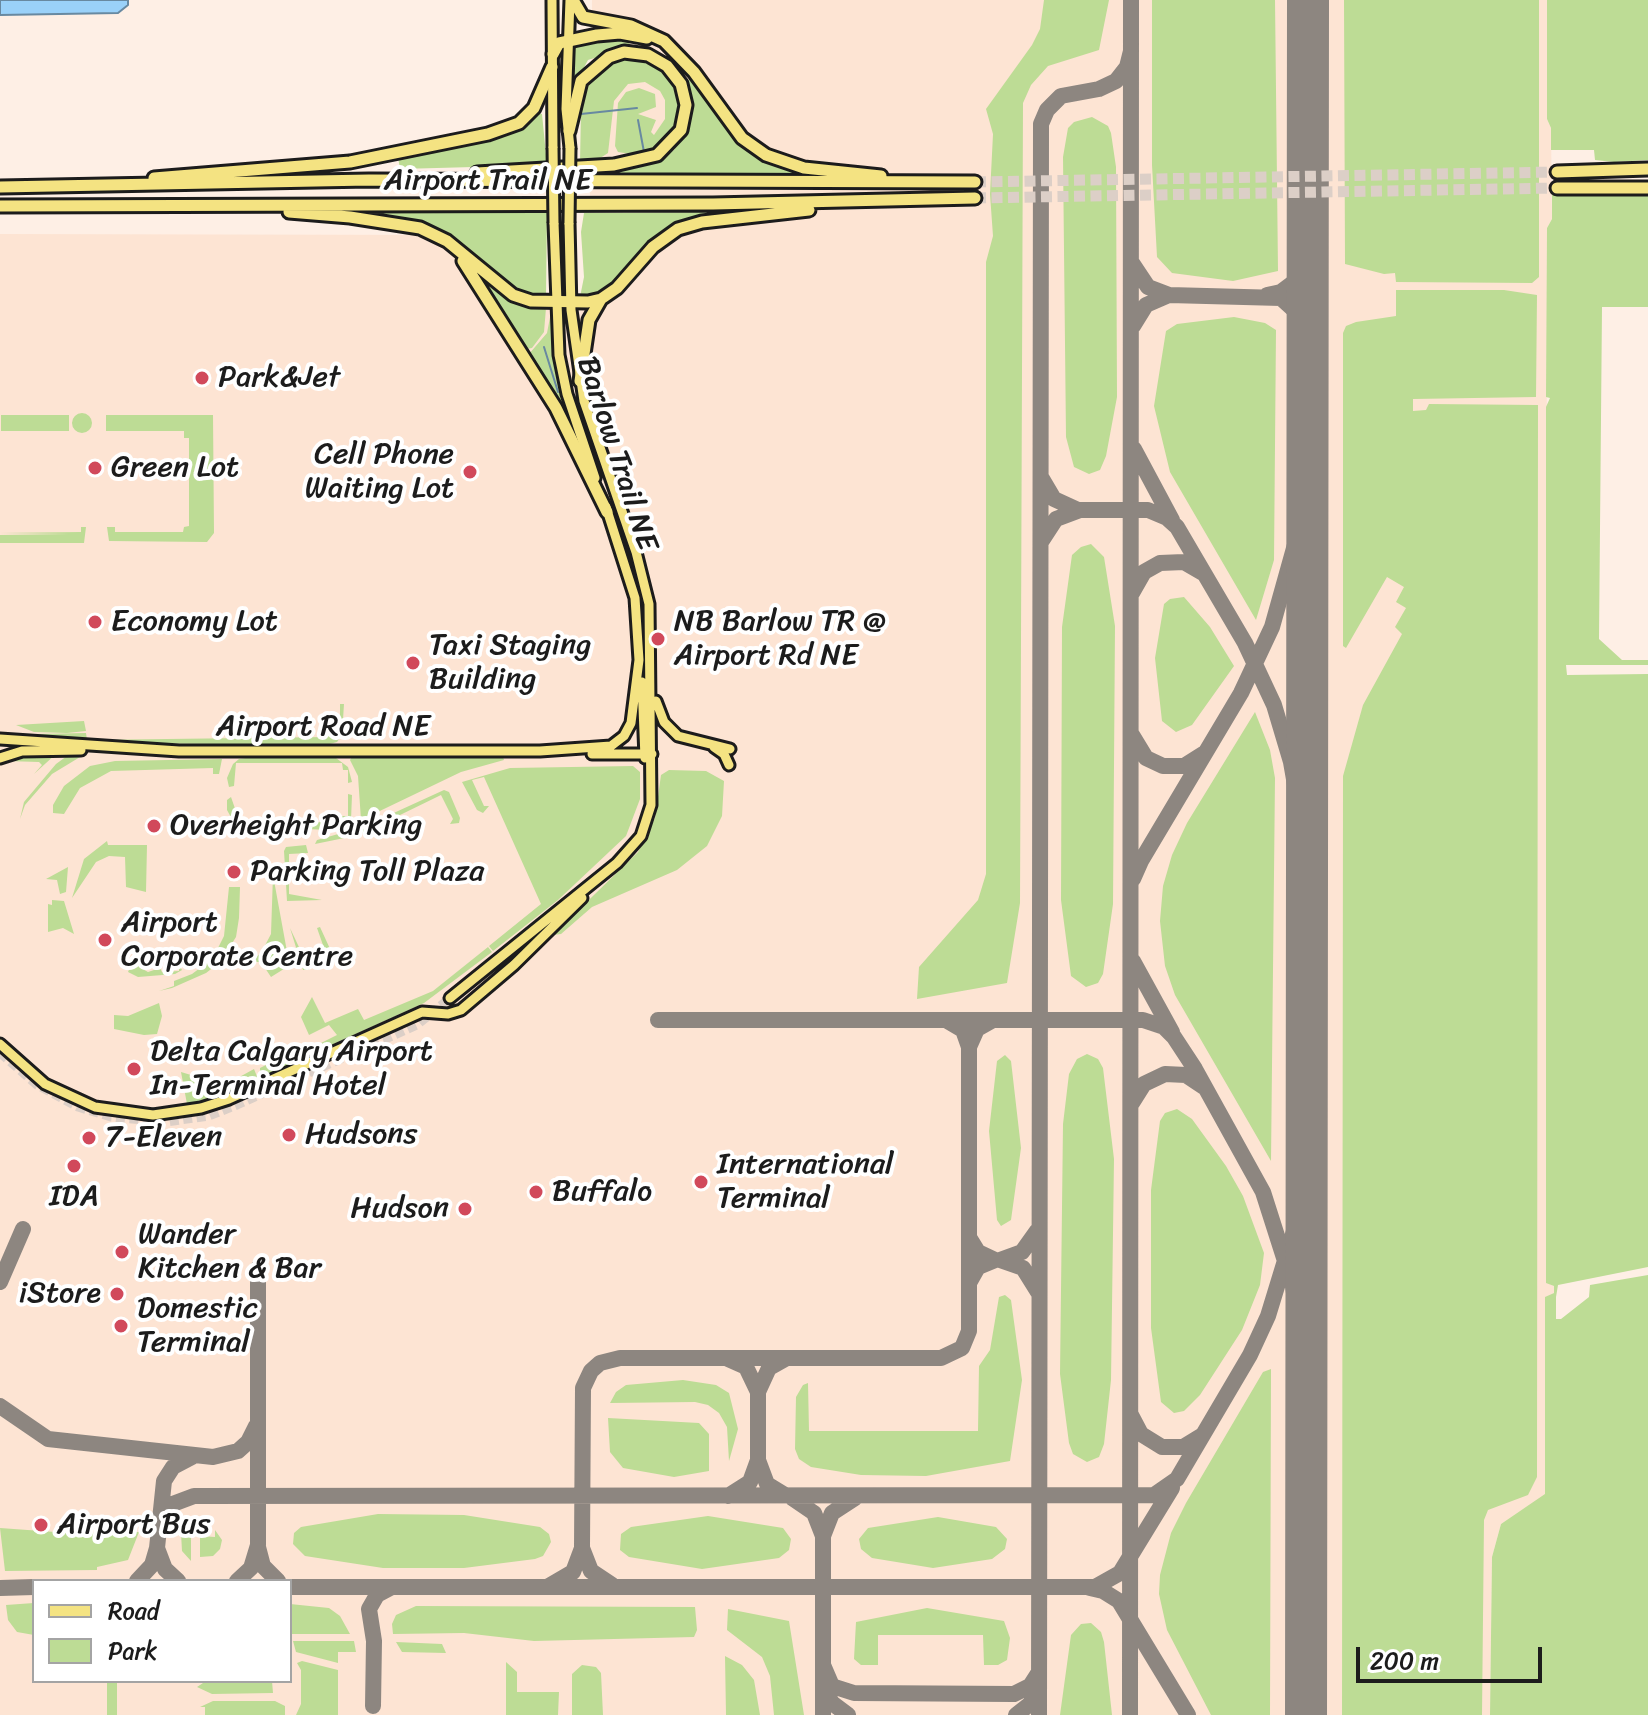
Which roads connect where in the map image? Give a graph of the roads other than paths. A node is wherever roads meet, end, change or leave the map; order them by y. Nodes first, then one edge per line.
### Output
1 (552, 0) edge
2 (571, 0) edge
3 (567, 40) junction
4 (673, 50) junction
5 (552, 60) junction
6 (569, 131) junction
7 (1648, 169) edge
8 (1557, 172) tunnel mouth
9 (369, 180) junction
10 (949, 182) junction
11 (975, 182) tunnel mouth
12 (90, 186) junction
13 (0, 187) edge
14 (1557, 188) tunnel mouth
15 (1648, 188) edge
16 (975, 198) tunnel mouth
17 (836, 203) junction
18 (193, 205) junction
19 (0, 208) edge
20 (457, 250) junction
21 (601, 299) junction
22 (556, 301) junction
23 (571, 302) junction
24 (580, 381) junction
25 (607, 512) junction
26 (639, 660) junction
27 (651, 669) junction
28 (0, 739) edge
29 (701, 743) junction
30 (105, 748) junction
31 (730, 749) dead end
32 (540, 751) junction
33 (649, 757) junction
34 (0, 758) edge
35 (729, 765) dead end
36 (599, 879) junction
37 (450, 998) tunnel mouth
38 (0, 1044) edge

1 - 5 main road, Barlow Trail NE
2 - 3 main road, Barlow Trail NE
2 - 4 highway
3 - 4 highway
3 - 5 highway
3 - 6 main road, Barlow Trail NE
4 - 10 highway
5 - 12 highway
5 - 22 main road, Barlow Trail NE, bridge
6 - 9 highway
6 - 23 main road, Barlow Trail NE, bridge
7 - 8 highway
9 - 10 highway, Airport Trail NE
9 - 12 highway, Airport Trail NE
10 - 11 highway, Airport Trail NE
12 - 13 highway, Airport Trail NE
14 - 15 highway
16 - 17 highway, Airport Trail NE
17 - 18 highway, Airport Trail NE
17 - 21 highway
18 - 19 highway, Airport Trail NE
18 - 20 highway
20 - 22 highway
20 - 25 highway
21 - 23 highway
21 - 24 highway
22 - 23 highway
22 - 25 main road, Barlow Trail NE
23 - 24 main road, Barlow Trail NE
24 - 27 main road, Barlow Trail NE
25 - 26 main road, Barlow Trail NE
26 - 32 main road, Barlow Trail NE
26 - 33 main road
27 - 29 main road
27 - 33 main road, Barlow Trail NE
28 - 30 main road, Airport Road NE
29 - 31 main road
29 - 35 main road
30 - 32 main road, Airport Road NE
30 - 34 main road, Airport Road NE
32 - 33 main road
33 - 36 main road
36 - 37 main road
36 - 38 main road

